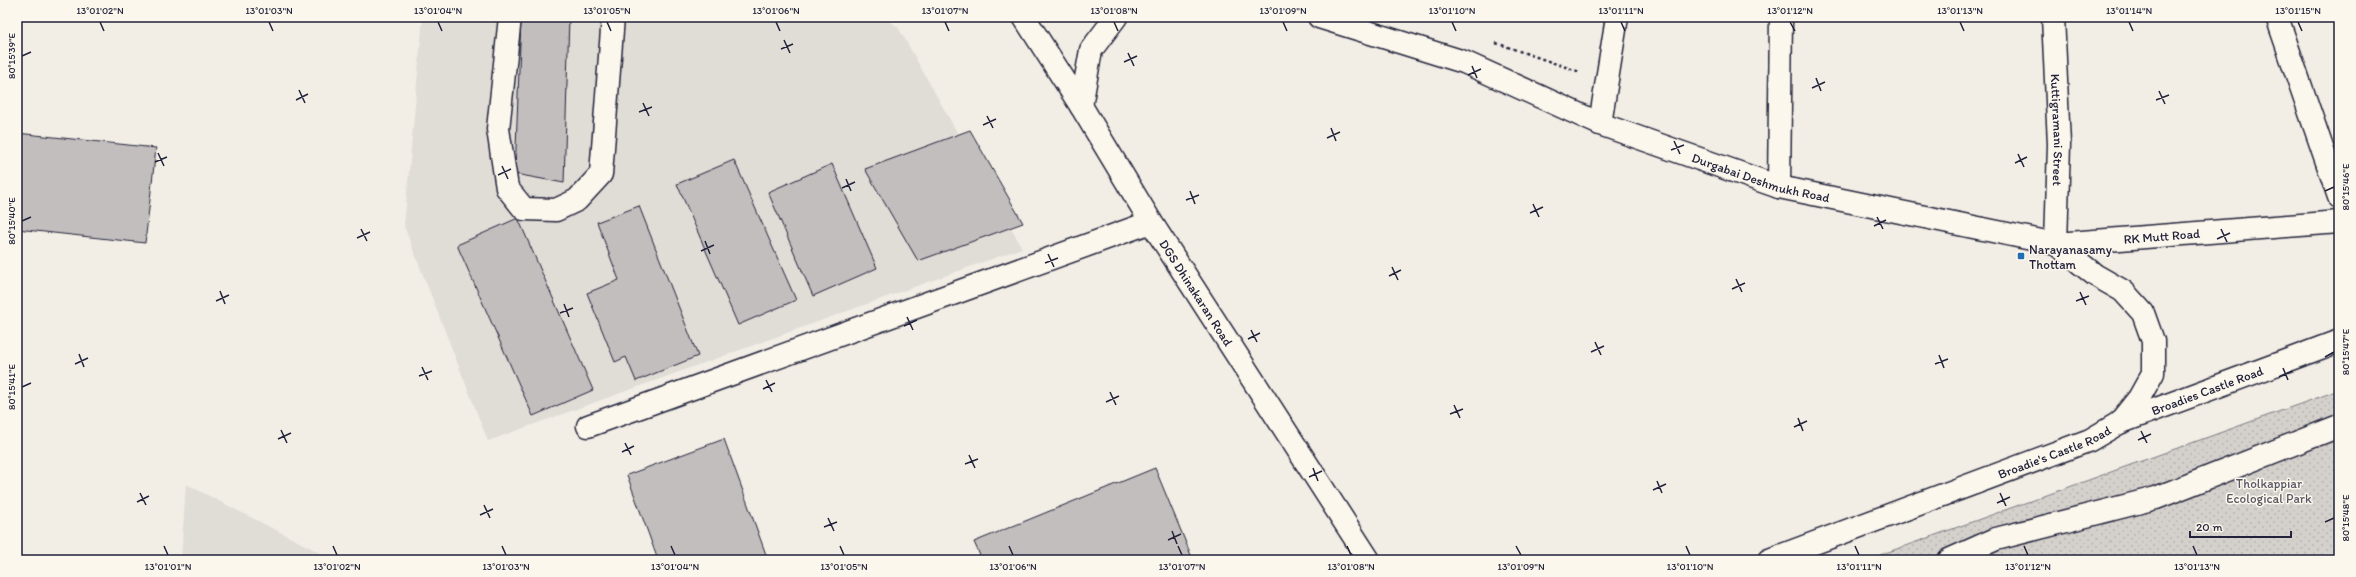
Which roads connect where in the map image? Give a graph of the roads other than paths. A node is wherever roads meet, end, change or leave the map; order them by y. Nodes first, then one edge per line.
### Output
1 (510, 17) edge
2 (613, 17) edge
3 (1024, 17) edge
4 (1116, 17) edge
5 (1319, 17) edge
6 (1617, 17) edge
7 (1781, 17) edge
8 (2053, 17) edge
9 (2277, 17) edge
10 (1081, 106) junction
11 (1600, 124) junction
12 (1779, 187) junction
13 (2339, 197) edge
14 (1151, 222) junction
15 (2339, 222) edge
16 (2056, 244) junction
17 (2339, 341) edge
18 (2119, 423) junction
19 (588, 426) dead end
20 (2339, 426) edge
21 (1368, 560) edge
22 (1769, 560) edge
23 (1949, 560) edge

1 - 2 main road
3 - 10 main road
4 - 10 main road
5 - 11 main road, Durgabai Deshmukh Road
6 - 11 main road
7 - 12 main road
8 - 16 main road, Kuttigramani Street
9 - 13 main road
10 - 14 main road, DGS Dhinakaran Road
11 - 12 main road, Durgabai Deshmukh Road
12 - 16 main road, Durgabai Deshmukh Road
14 - 19 main road
14 - 21 main road, DGS Dhinakaran Road
15 - 16 main road, RK Mutt Road
16 - 18 main road, Broadie's Castle Road
17 - 18 main road, Broadies Castle Road
18 - 22 main road, Broadie's Castle Road
20 - 23 main road

